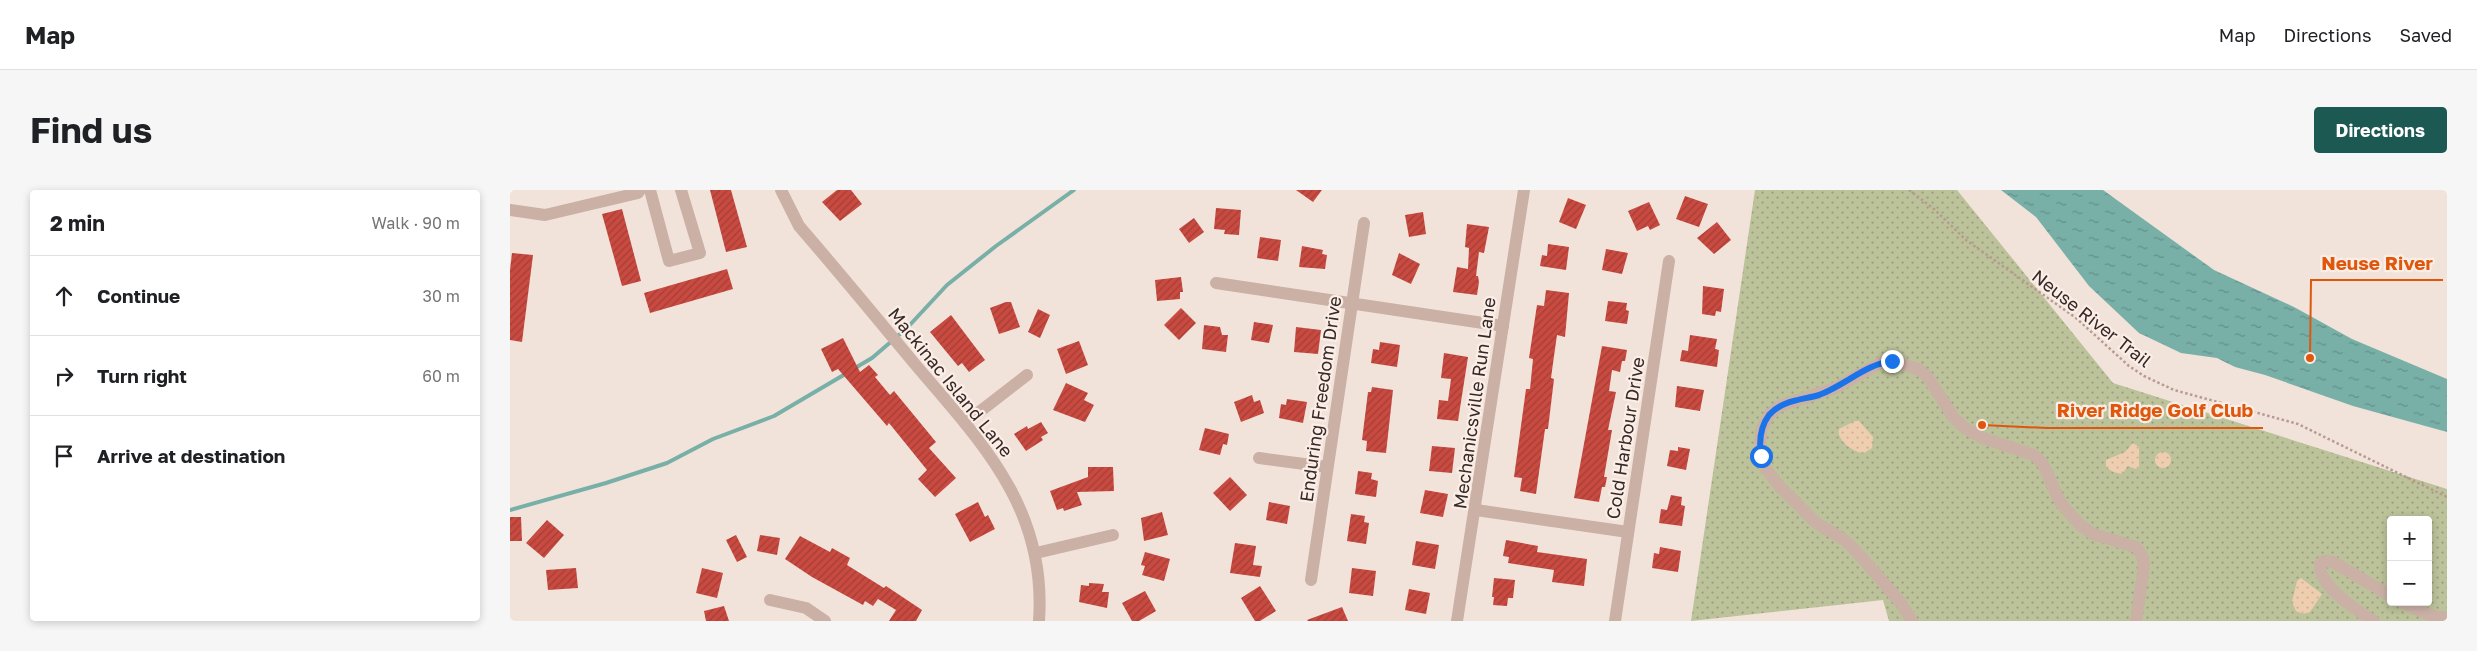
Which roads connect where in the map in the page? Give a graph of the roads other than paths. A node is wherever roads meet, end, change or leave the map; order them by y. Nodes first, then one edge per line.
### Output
1 (640, 190) edge
2 (650, 190) edge
3 (681, 190) edge
4 (781, 190) edge
5 (1524, 190) edge
6 (510, 210) edge
7 (1364, 223) dead end
8 (1669, 261) dead end
9 (1216, 283) dead end
10 (1352, 304) junction
11 (1503, 326) junction
12 (1027, 375) dead end
13 (965, 423) junction
14 (1259, 458) dead end
15 (1327, 467) junction
16 (1476, 510) junction
17 (1628, 532) junction
18 (1113, 535) dead end
19 (1036, 553) junction
20 (1311, 580) dead end
21 (2387, 594) edge
22 (770, 600) dead end
23 (2410, 606) edge
24 (2447, 618) edge
25 (825, 621) edge
26 (1039, 621) edge
27 (1457, 621) edge
28 (1615, 621) edge
29 (1912, 621) edge
30 (2136, 621) edge
31 (2374, 621) edge

1 - 6 street
2 - 3 street
4 - 13 street, Mackinac Island Lane
5 - 11 street, Mechanicsville Run Lane
7 - 10 street, Enduring Freedom Drive
8 - 17 street, Cold Harbour Drive
9 - 10 street
10 - 11 street
10 - 15 street, Enduring Freedom Drive
11 - 16 street, Mechanicsville Run Lane
12 - 13 street
13 - 19 street, Mackinac Island Lane
14 - 15 street
15 - 20 street, Enduring Freedom Drive
16 - 17 street
16 - 27 street, Mechanicsville Run Lane
17 - 28 street, Cold Harbour Drive
18 - 19 street
19 - 26 street, Mackinac Island Lane
21 - 31 street
22 - 25 street
23 - 24 street
29 - 30 street

